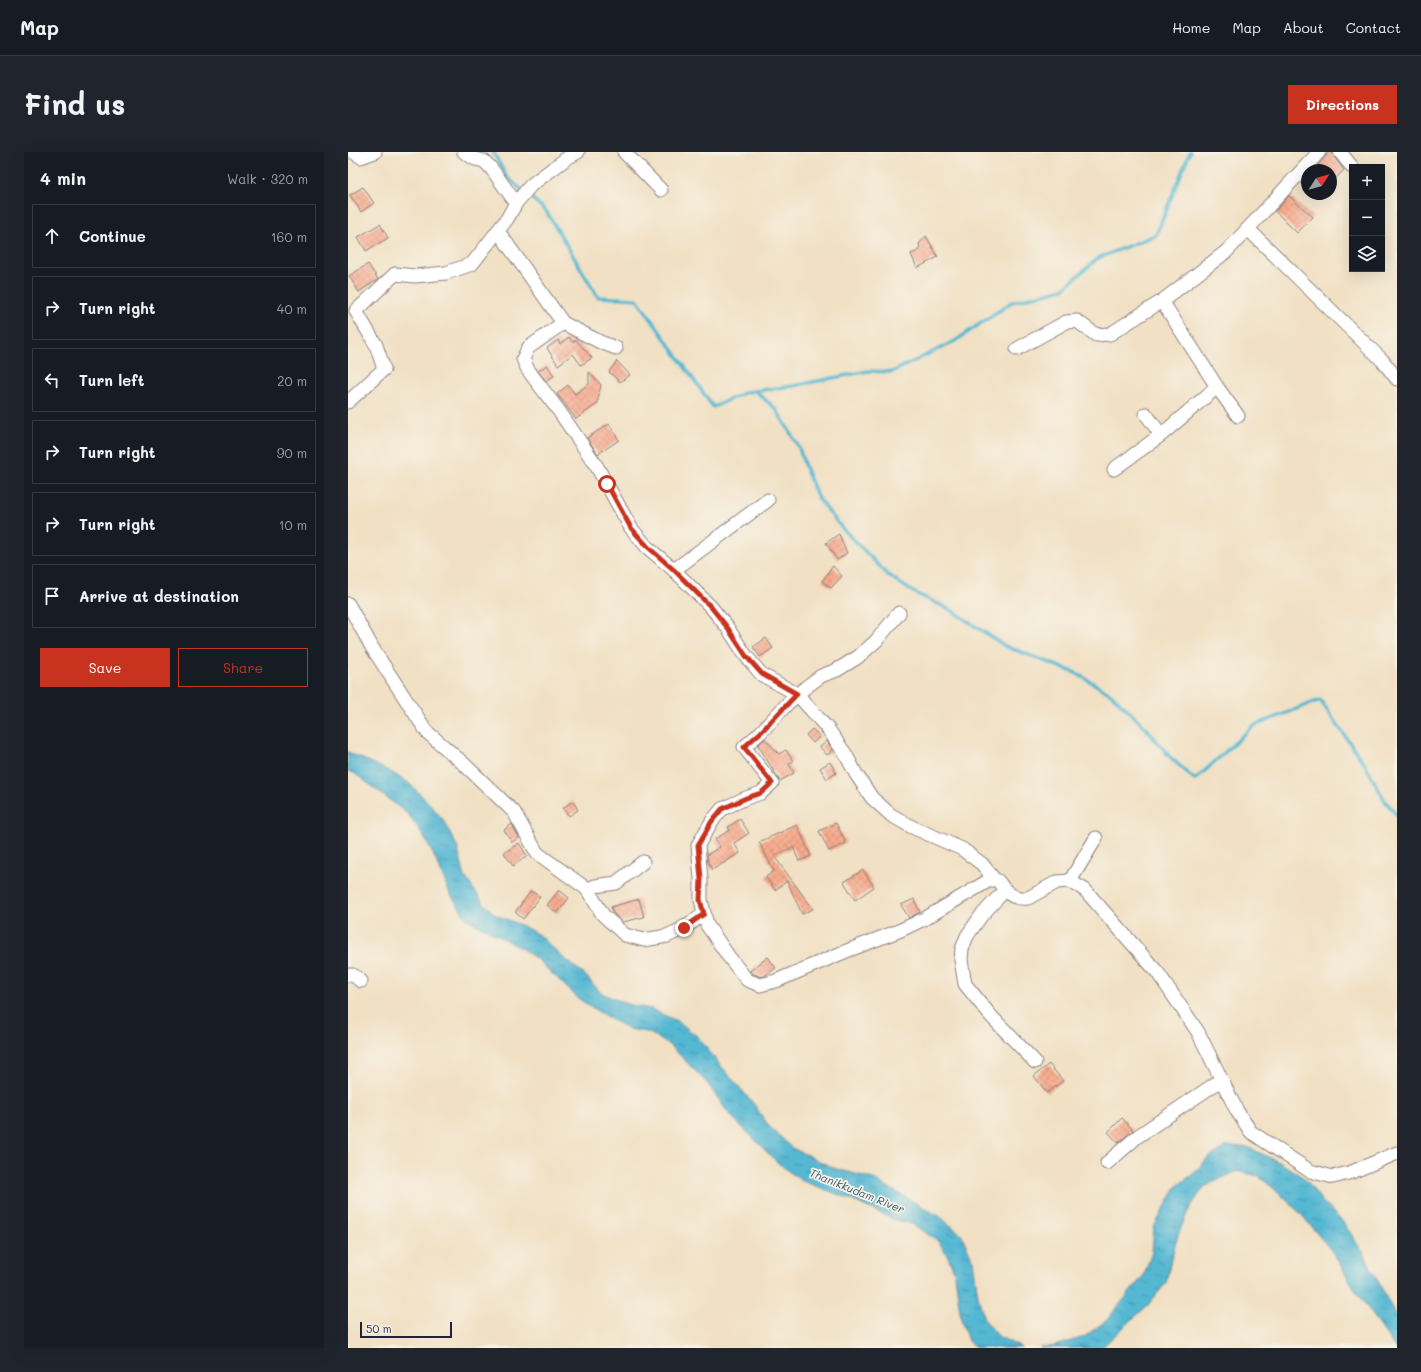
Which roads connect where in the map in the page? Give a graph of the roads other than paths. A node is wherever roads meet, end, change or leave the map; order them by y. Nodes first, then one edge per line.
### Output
1 (353, 152) edge
2 (375, 152) edge
3 (464, 152) edge
4 (578, 152) edge
5 (624, 152) edge
6 (1319, 152) edge
7 (1340, 152) edge
8 (1350, 164) edge
9 (661, 190) dead end
10 (519, 200) junction
11 (1248, 228) junction
12 (498, 231) junction
13 (1162, 301) junction
14 (563, 323) junction
15 (616, 348) dead end
16 (1017, 348) dead end
17 (1397, 379) edge
18 (1217, 387) junction
19 (348, 402) edge
20 (1146, 414) dead end
21 (1238, 416) dead end
22 (1161, 435) junction
23 (1114, 469) dead end
24 (768, 500) dead end
25 (674, 570) junction
26 (348, 604) edge
27 (899, 614) dead end
28 (797, 694) junction
29 (1096, 838) dead end
30 (643, 862) dead end
31 (994, 879) junction
32 (1070, 881) junction
33 (587, 889) junction
34 (1005, 890) junction
35 (704, 914) junction
36 (348, 975) edge
37 (361, 981) dead end
38 (1035, 1062) dead end
39 (1221, 1080) junction
40 (1397, 1153) edge
41 (1107, 1163) dead end

1 - 2 street
3 - 10 street
4 - 10 street
5 - 9 street
6 - 11 street
7 - 8 street
10 - 12 street
11 - 13 street
11 - 17 street
12 - 14 street
12 - 19 street
13 - 16 street
13 - 18 street
14 - 15 street
14 - 25 street
18 - 21 street
18 - 22 street
20 - 22 street
22 - 23 street
24 - 25 street
25 - 28 street
26 - 33 street
27 - 28 street
28 - 31 street
28 - 35 street
29 - 32 street
30 - 33 street
31 - 34 street
31 - 35 street
32 - 34 street
32 - 39 street
33 - 35 street
34 - 38 street
36 - 37 street
39 - 40 street
39 - 41 street

